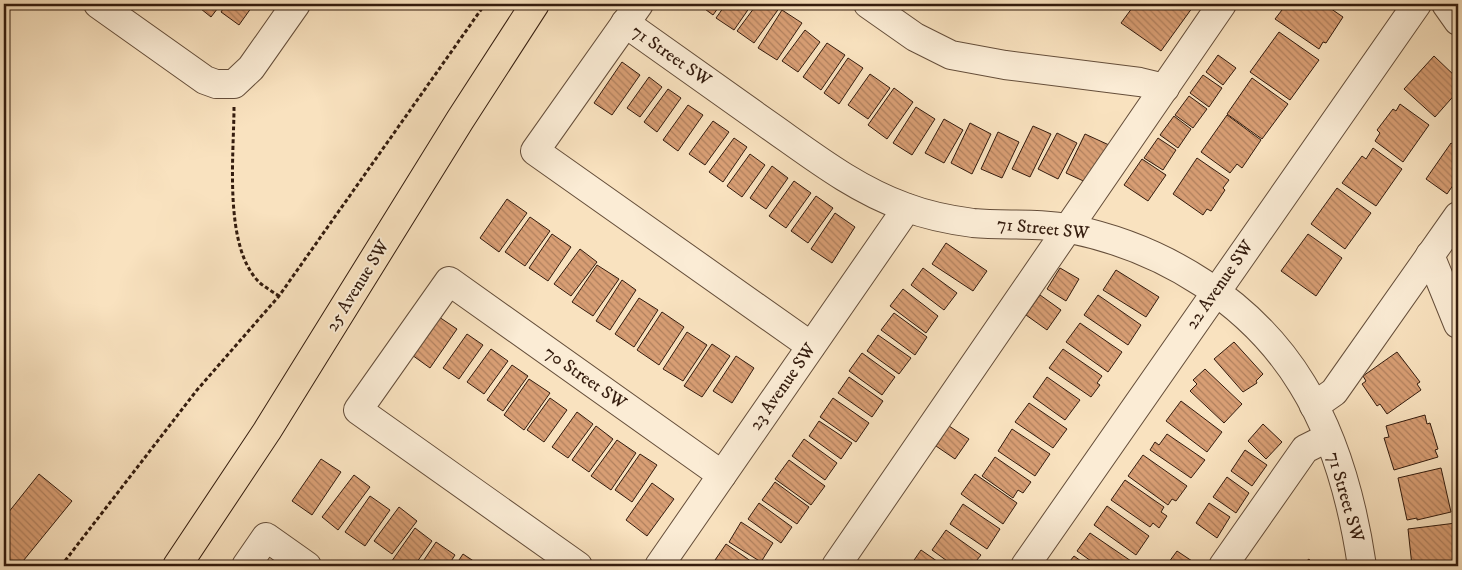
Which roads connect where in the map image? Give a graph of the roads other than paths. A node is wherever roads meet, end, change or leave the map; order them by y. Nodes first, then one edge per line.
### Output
1 (98, 4) edge
2 (296, 4) edge
3 (535, 4) edge
4 (868, 4) edge
5 (1222, 4) edge
6 (1417, 4) edge
7 (1446, 4) edge
8 (632, 14) edge
9 (1458, 21) edge
10 (1165, 88) junction
11 (907, 208) junction
12 (1458, 216) edge
13 (1069, 228) junction
14 (1430, 255) junction
15 (1215, 292) junction
16 (1458, 324) edge
17 (811, 346) junction
18 (1314, 406) junction
19 (1328, 438) junction
20 (722, 475) junction
21 (177, 566) edge
22 (246, 566) edge
23 (307, 566) edge
24 (578, 566) edge
25 (659, 566) edge
26 (836, 566) edge
27 (1025, 566) edge
28 (1223, 566) edge
29 (1362, 566) edge

1 - 2 street
3 - 21 main road, 25 Avenue SW
4 - 10 street
5 - 10 street
6 - 15 street, 22 Avenue SW
7 - 9 street
8 - 11 street, 71 Street SW
8 - 17 street
10 - 13 street
11 - 13 street, 71 Street SW
11 - 17 street, 23 Avenue SW
12 - 14 street
13 - 15 street, 71 Street SW
13 - 26 street
14 - 16 street
14 - 18 street
15 - 18 street, 71 Street SW
15 - 27 street, 22 Avenue SW
17 - 20 street, 23 Avenue SW
18 - 19 street, 71 Street SW
19 - 28 street
19 - 29 street, 71 Street SW
20 - 24 street, 70 Street SW
20 - 25 street, 23 Avenue SW
22 - 23 street

